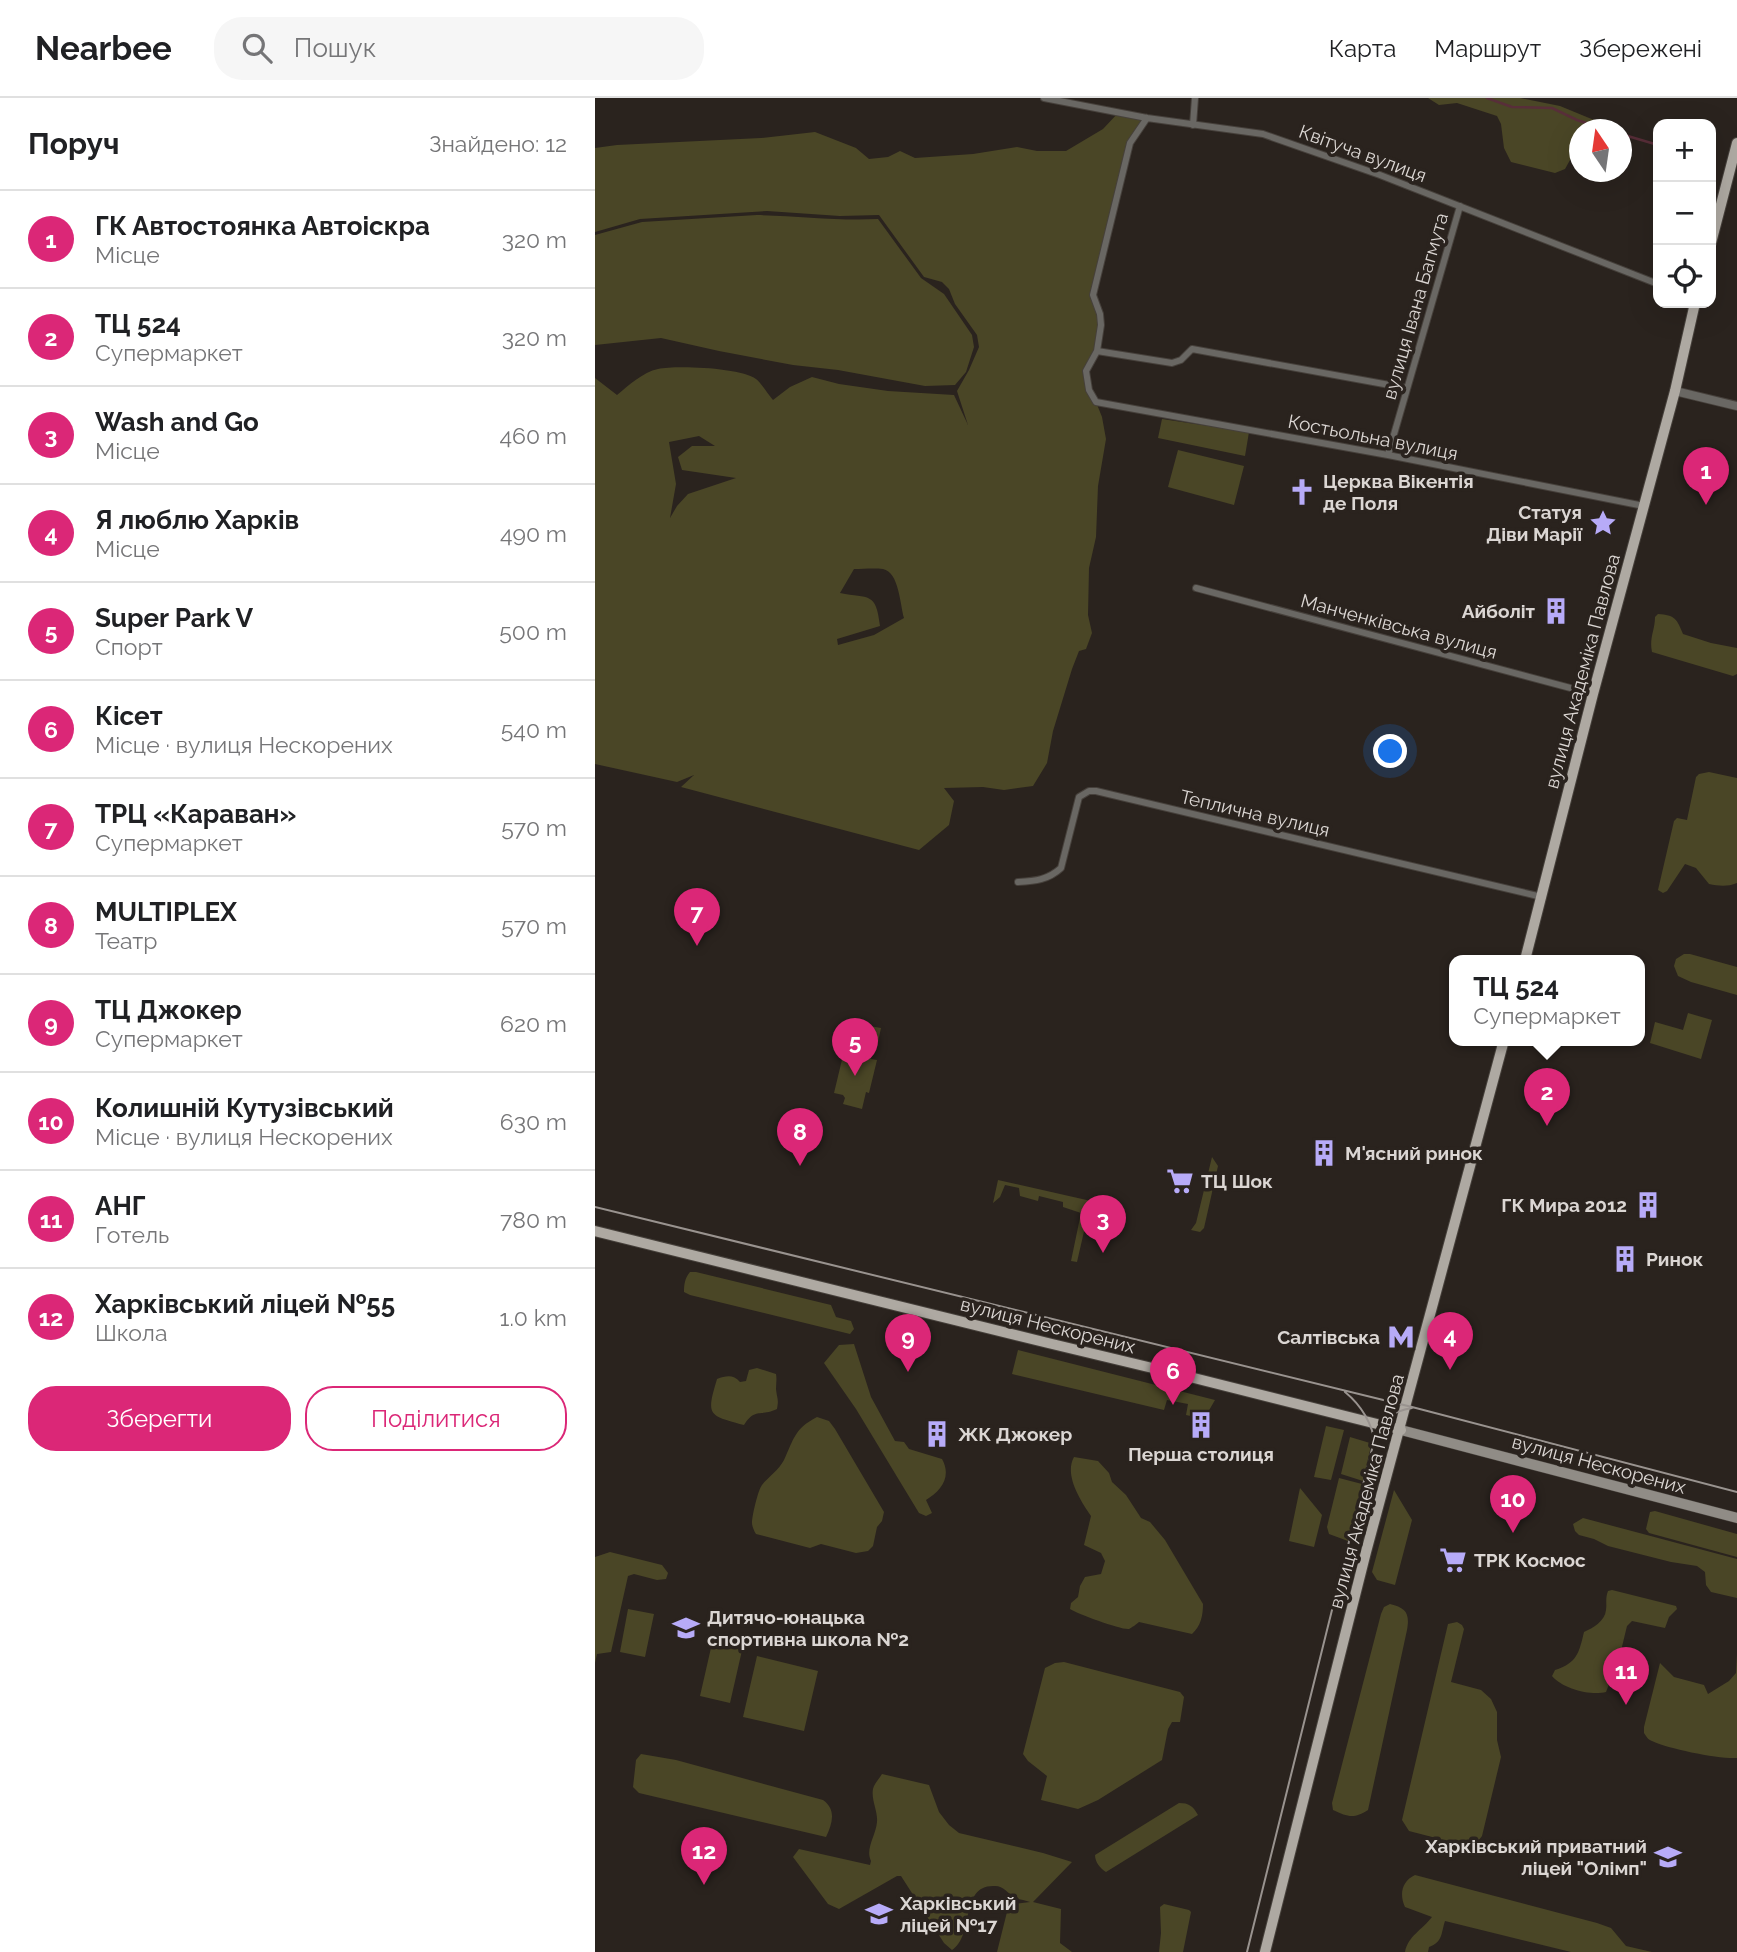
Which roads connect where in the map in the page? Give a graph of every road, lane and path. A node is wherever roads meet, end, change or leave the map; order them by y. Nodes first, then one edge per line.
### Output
1 (1044, 98) edge
2 (1089, 98) edge
3 (1195, 98) edge
4 (1089, 106) junction
5 (1147, 118) junction
6 (1193, 125) junction
7 (1737, 144) edge
8 (1460, 206) junction
9 (1716, 224) edge
10 (1653, 282) edge
11 (1694, 308) edge
12 (1097, 351) junction
13 (1406, 388) junction
14 (1675, 391) junction
15 (1737, 406) edge
16 (1388, 455) junction
17 (1644, 506) junction
18 (1196, 588) dead end
19 (1593, 694) junction
20 (1018, 882) dead end
21 (1542, 897) junction
22 (1526, 955) edge
23 (1502, 1046) edge
24 (595, 1231) edge
25 (1401, 1430) junction
26 (1737, 1518) edge
27 (1265, 1952) edge

1 - 4 street, Квітуча вулиця
2 - 4 street
3 - 6 street
4 - 5 street, Квітуча вулиця
5 - 6 street, Квітуча вулиця
5 - 12 street
6 - 8 street, Квітуча вулиця
7 - 9 main road
8 - 10 street, Квітуча вулиця
8 - 13 street, вулиця Івана Багмута
11 - 14 main road, вулиця Академіка Павлова
12 - 13 street
12 - 16 street, Костьольна вулиця
13 - 16 street, вулиця Івана Багмута
14 - 15 street
14 - 17 main road, вулиця Академіка Павлова
16 - 17 street, Костьольна вулиця
17 - 19 main road, вулиця Академіка Павлова
18 - 19 street, Манченківська вулиця
19 - 21 main road, вулиця Академіка Павлова
20 - 21 street, Теплична вулиця
21 - 22 main road, вулиця Академіка Павлова
23 - 25 main road, вулиця Академіка Павлова
24 - 25 main road, вулиця Нескорених
25 - 26 main road, вулиця Нескорених
25 - 27 main road, вулиця Академіка Павлова

